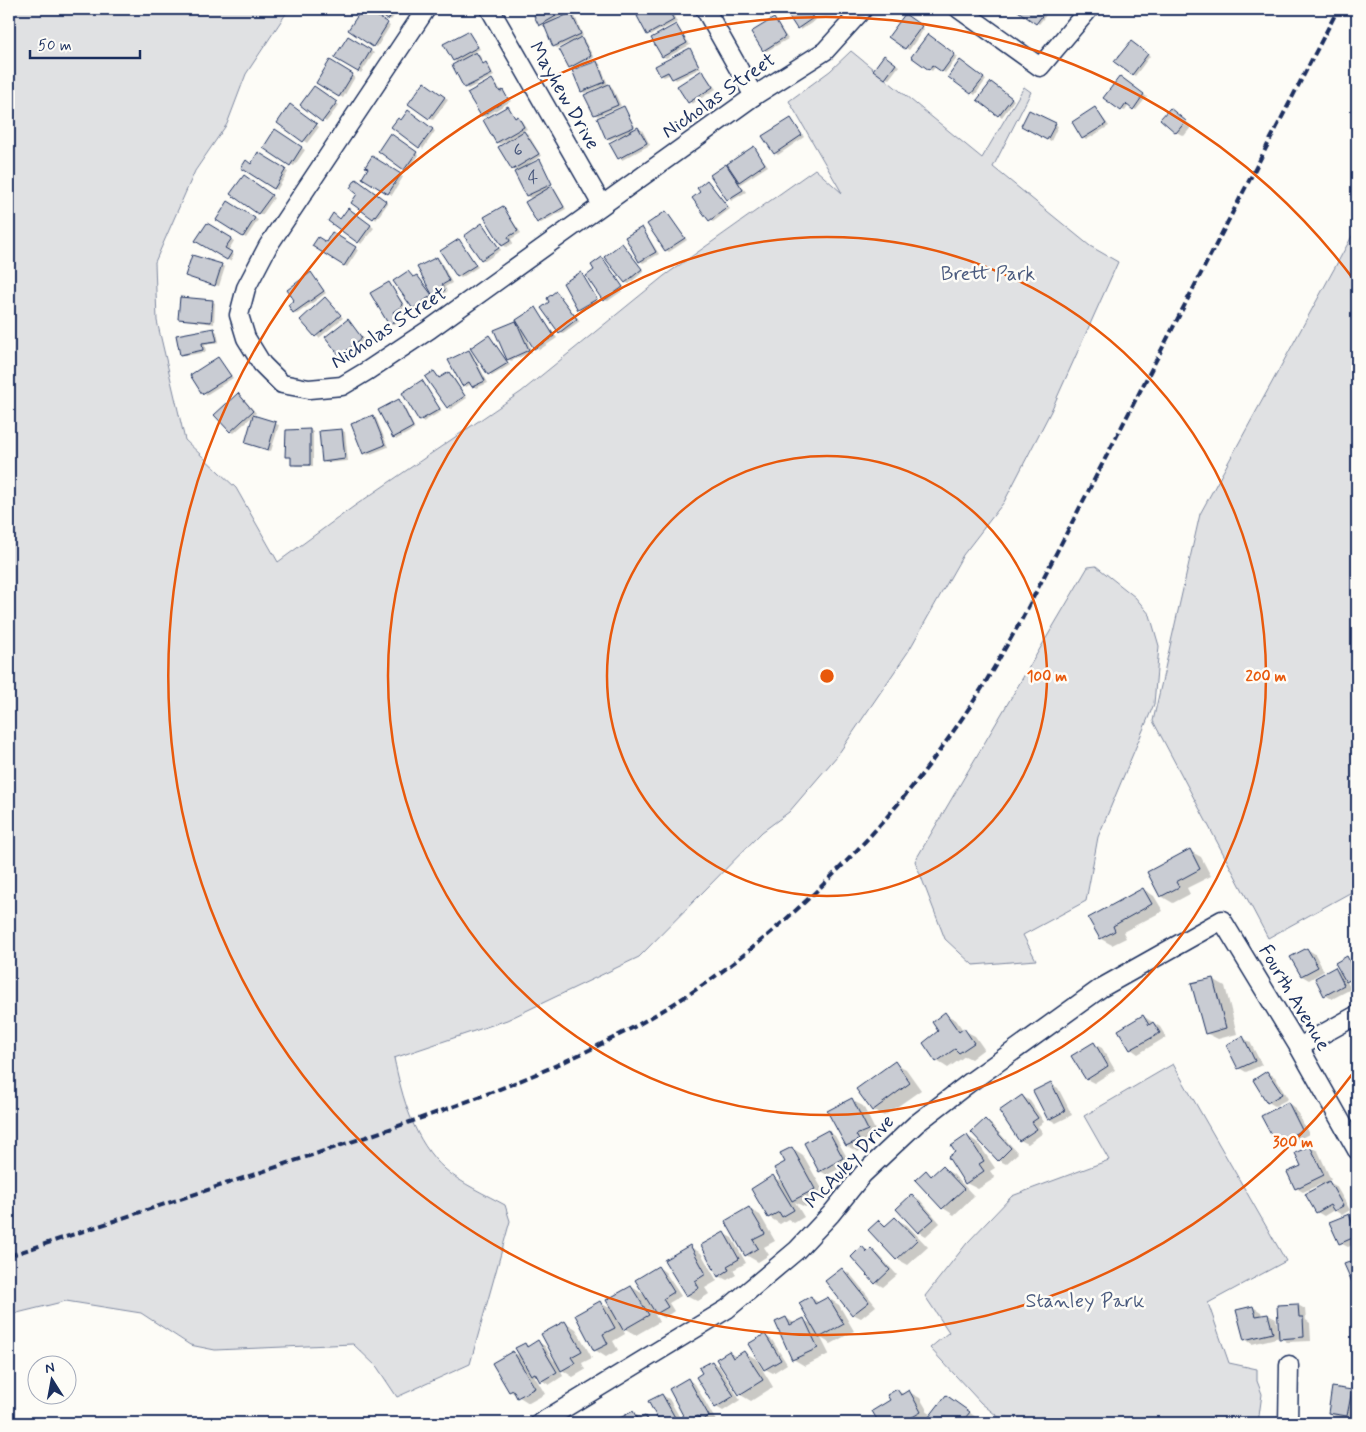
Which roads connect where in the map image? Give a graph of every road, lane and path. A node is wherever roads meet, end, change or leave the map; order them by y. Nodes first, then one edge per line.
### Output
1 (426, 9) edge
2 (490, 9) edge
3 (705, 9) edge
4 (863, 9) edge
5 (959, 9) edge
6 (1089, 9) edge
7 (754, 96) junction
8 (602, 205) junction
9 (1222, 920) joint
10 (1357, 1015) edge
11 (1299, 1047) junction
12 (1357, 1150) edge
13 (1289, 1365) dead end
14 (540, 1423) edge
15 (1288, 1423) edge

1 - 8 street, Nicholas Street
2 - 8 street, Mayhew Drive
3 - 7 street
4 - 7 street, Nicholas Street
5 - 6 street
7 - 8 street, Nicholas Street
9 - 11 street, Fourth Avenue
9 - 14 street, McAuley Drive
10 - 11 street
11 - 12 street, Fourth Avenue
13 - 15 street

